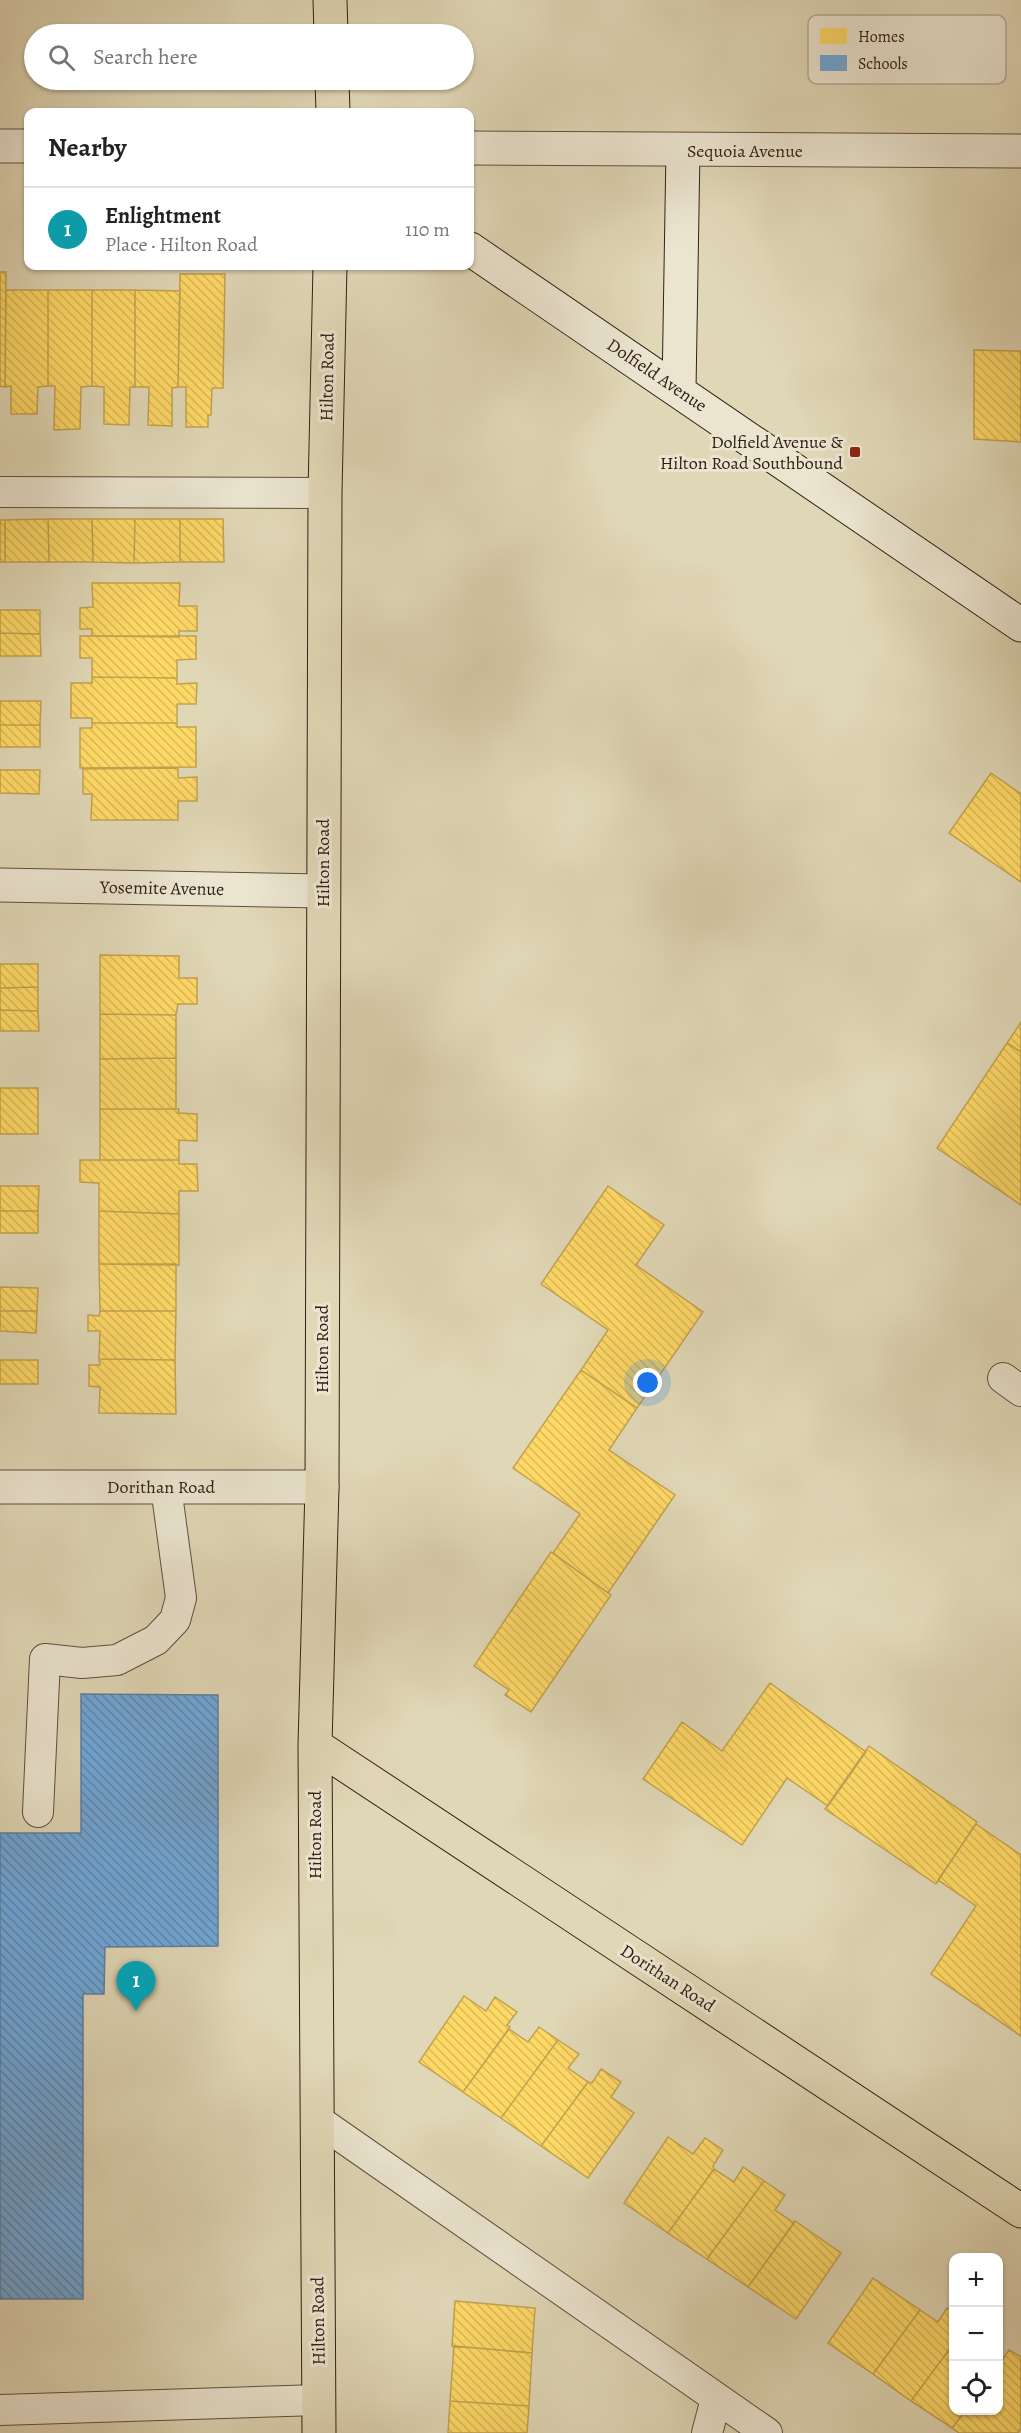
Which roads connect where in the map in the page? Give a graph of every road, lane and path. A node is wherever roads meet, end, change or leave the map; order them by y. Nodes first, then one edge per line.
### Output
1 (330, 0) edge
2 (331, 24) edge
3 (332, 90) edge
4 (333, 108) edge
5 (0, 146) edge
6 (24, 146) edge
7 (474, 148) edge
8 (683, 150) junction
9 (1021, 151) edge
10 (474, 252) edge
11 (330, 270) edge
12 (679, 390) junction
13 (0, 492) edge
14 (325, 493) junction
15 (1021, 625) edge
16 (0, 885) edge
17 (323, 891) junction
18 (0, 1487) edge
19 (166, 1487) junction
20 (322, 1487) junction
21 (315, 1745) junction
22 (38, 1812) dead end
23 (316, 2119) junction
24 (1021, 2211) edge
25 (716, 2399) junction
26 (319, 2400) junction
27 (0, 2410) edge
28 (319, 2433) edge
29 (707, 2433) edge
30 (767, 2433) edge

1 - 2 main road
3 - 4 main road
5 - 6 street
7 - 8 street, Sequoia Avenue
8 - 9 street, Sequoia Avenue
8 - 12 street
10 - 12 street, Dolfield Avenue
11 - 14 main road, Hilton Road
12 - 15 street, Dolfield Avenue
13 - 14 lane
14 - 17 main road, Hilton Road
16 - 17 street, Yosemite Avenue
17 - 20 main road, Hilton Road
18 - 19 street, Dorithan Road
19 - 20 street, Dorithan Road
19 - 22 lane
20 - 21 main road, Hilton Road
21 - 23 main road, Hilton Road
21 - 24 main road, Dorithan Road
23 - 25 lane
23 - 26 main road, Hilton Road
25 - 29 lane
25 - 30 lane
26 - 27 lane
26 - 28 main road, Hilton Road

